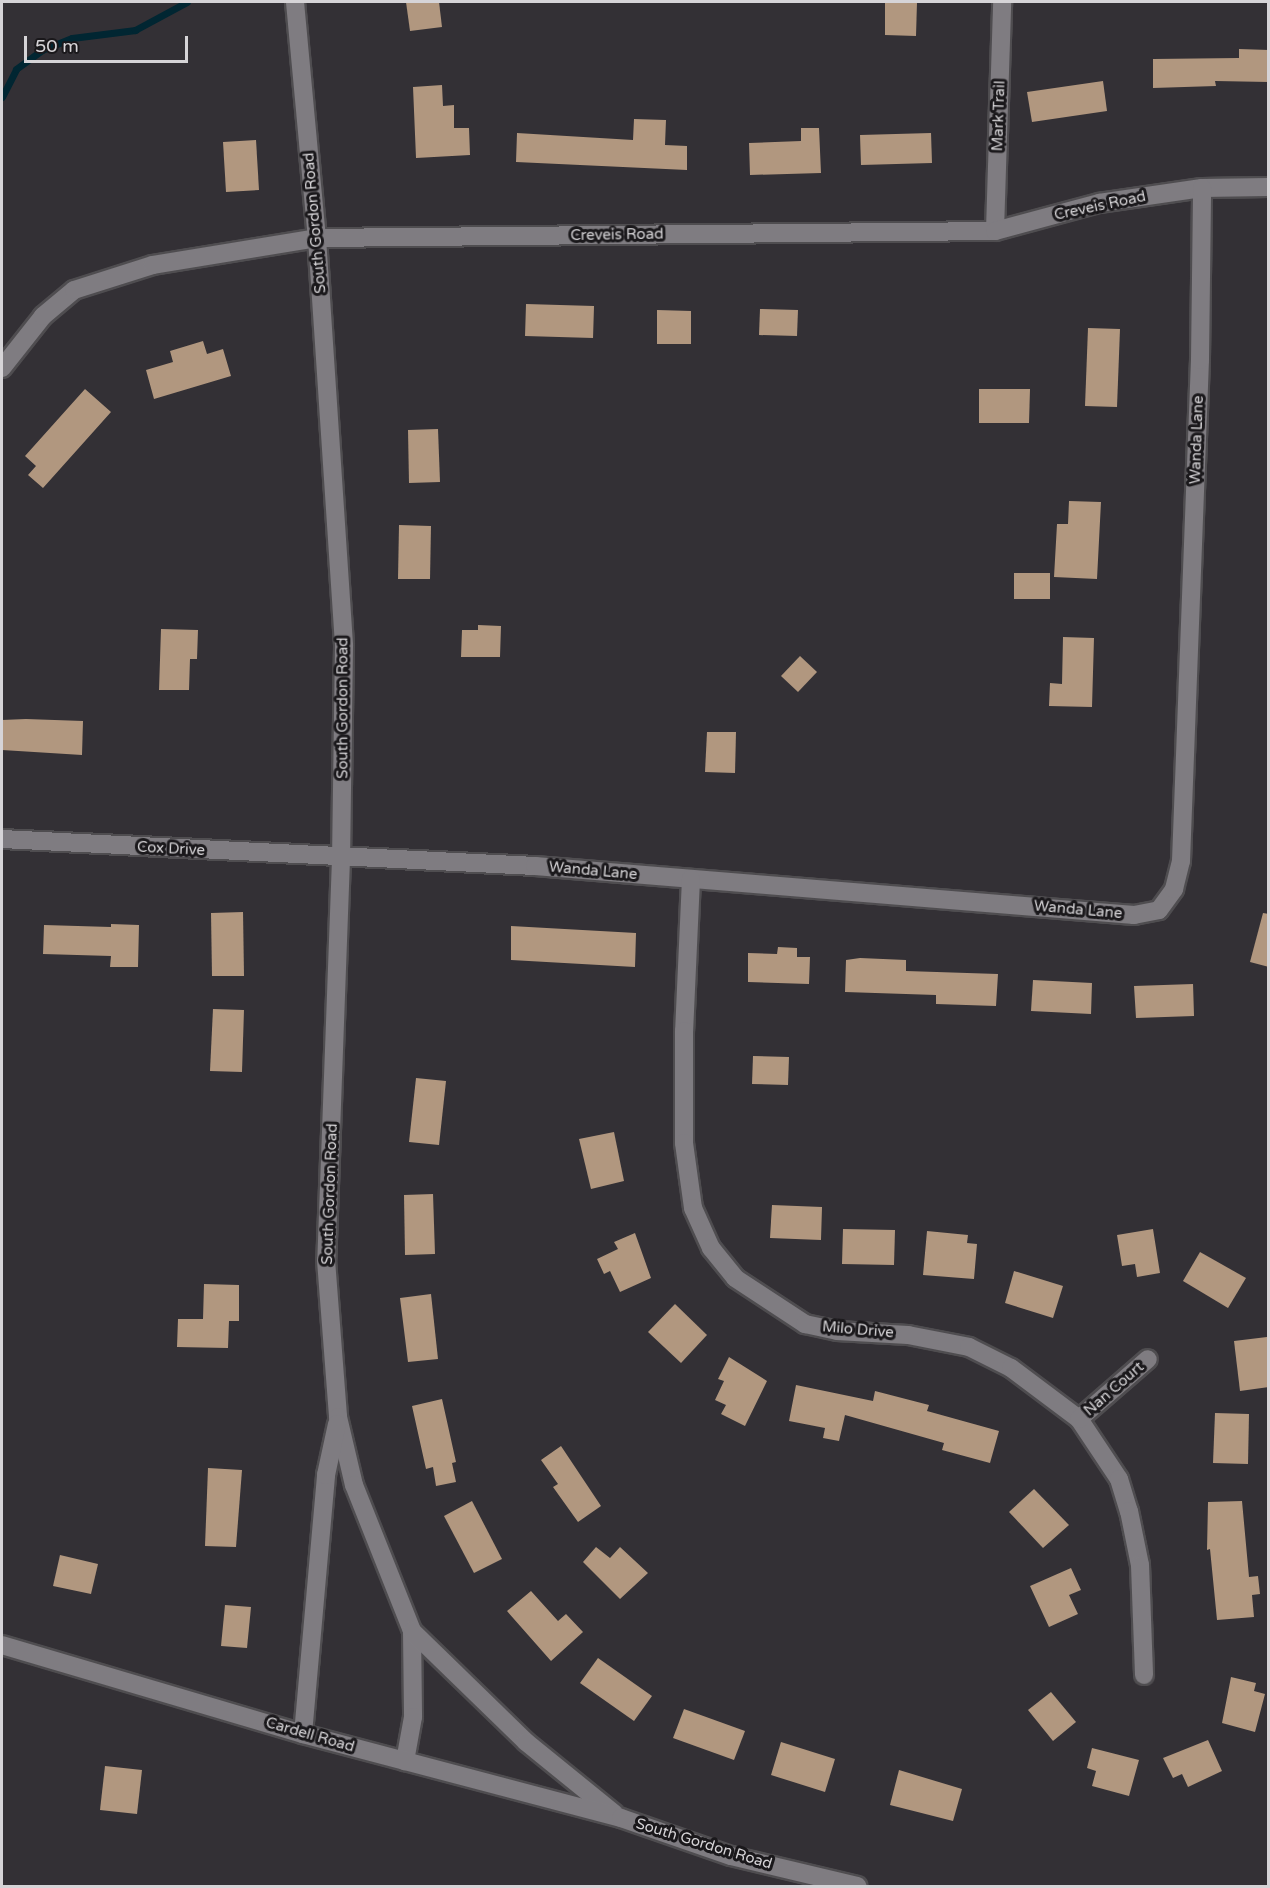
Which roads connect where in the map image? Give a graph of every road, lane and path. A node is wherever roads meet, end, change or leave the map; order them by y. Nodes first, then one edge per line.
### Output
1 (295, 2) edge
2 (1002, 2) edge
3 (1269, 187) edge
4 (1202, 188) junction
5 (995, 231) junction
6 (317, 238) junction
7 (2, 368) edge
8 (2, 839) edge
9 (341, 859) junction
10 (691, 879) junction
11 (1148, 1359) dead end
12 (338, 1416) junction
13 (1079, 1419) junction
14 (412, 1631) junction
15 (2, 1645) edge
16 (1144, 1675) dead end
17 (303, 1734) junction
18 (405, 1761) junction
19 (621, 1818) junction
20 (857, 1887) edge

1 - 6 street, South Gordon Road
2 - 5 street, Mark Trail
3 - 4 street, Creveis Road
4 - 5 street, Creveis Road
4 - 10 street, Wanda Lane
5 - 6 street, Creveis Road
6 - 7 street, Creveis Road
6 - 9 street, South Gordon Road
8 - 9 street, Cox Drive
9 - 10 street, Wanda Lane
9 - 12 street, South Gordon Road
10 - 13 street, Milo Drive
11 - 13 street, Nan Court
12 - 14 street, South Gordon Road
12 - 17 street, South Gordon Road
13 - 16 street, Milo Drive
14 - 18 street, South Gordon Road
14 - 19 street
15 - 17 street, Cardell Road
17 - 18 street, Cardell Road
18 - 19 street, Cardell Road
19 - 20 street, South Gordon Road

